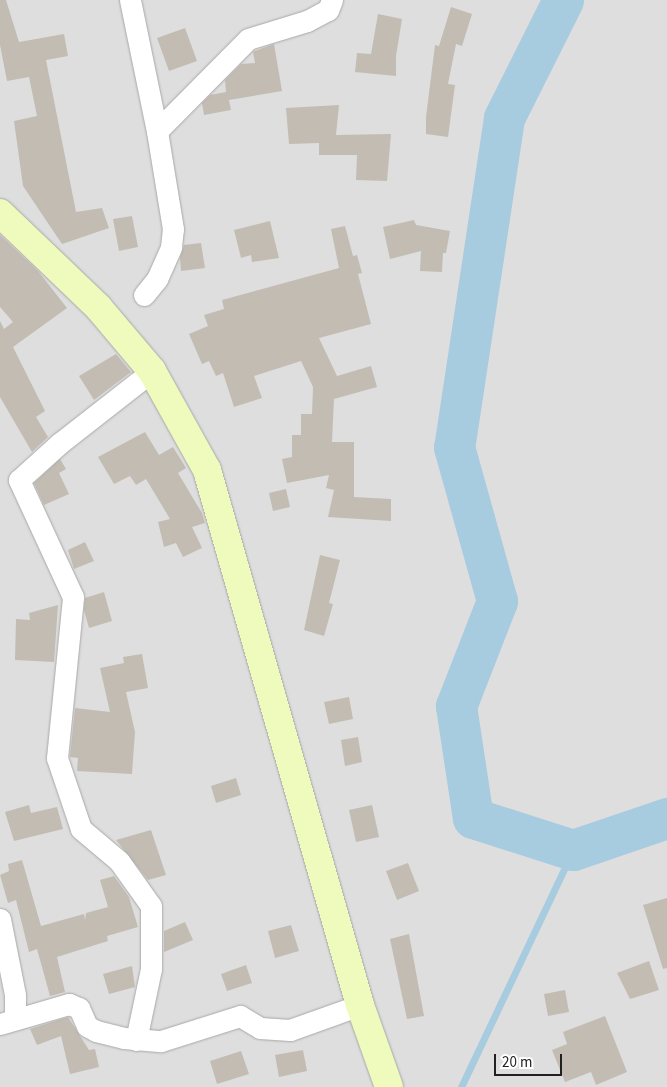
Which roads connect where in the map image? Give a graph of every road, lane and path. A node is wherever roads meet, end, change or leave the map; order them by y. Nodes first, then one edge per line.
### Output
1 (130, 0) edge
2 (332, 0) edge
3 (157, 131) junction
4 (0, 213) edge
5 (144, 295) dead end
6 (152, 371) junction
7 (0, 919) edge
8 (360, 1005) junction
9 (8, 1022) edge
10 (136, 1040) junction
11 (389, 1087) edge

1 - 3 street
2 - 3 street
3 - 5 street
4 - 6 main road
6 - 8 main road
6 - 10 street
7 - 9 street
8 - 10 street
8 - 11 main road
9 - 10 street

